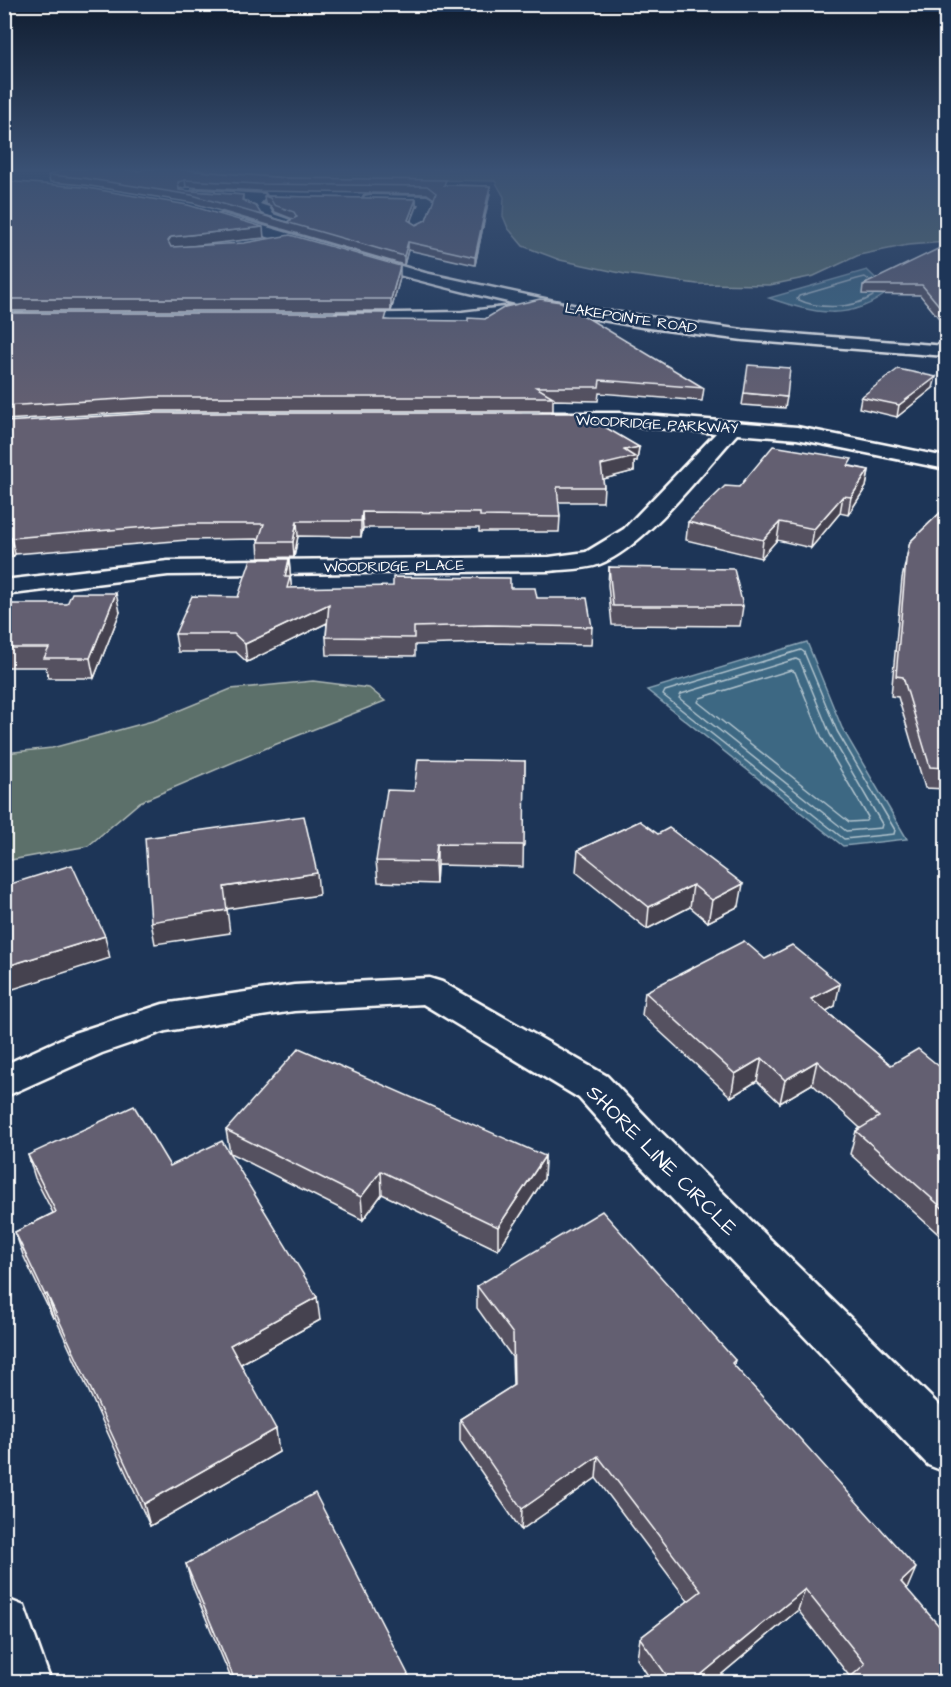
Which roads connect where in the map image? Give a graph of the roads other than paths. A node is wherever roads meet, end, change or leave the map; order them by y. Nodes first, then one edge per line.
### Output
1 (342, 248) edge
2 (361, 248) edge
3 (522, 286) dead end
4 (543, 305) junction
5 (324, 318) edge
6 (946, 351) edge
7 (525, 418) edge
8 (732, 428) junction
9 (946, 463) edge
10 (4, 588) edge
11 (4, 1082) edge
12 (946, 1447) edge
13 (4, 1626) edge
14 (22, 1683) edge

1 - 4 street, LAKEPOINTE ROAD
2 - 3 street
4 - 5 street
4 - 6 street, LAKEPOINTE ROAD
7 - 8 street, WOODRIDGE PARKWAY
8 - 9 street, WOODRIDGE PARKWAY
8 - 10 street, WOODRIDGE PLACE
11 - 12 street, SHORE LINE CIRCLE
13 - 14 street

